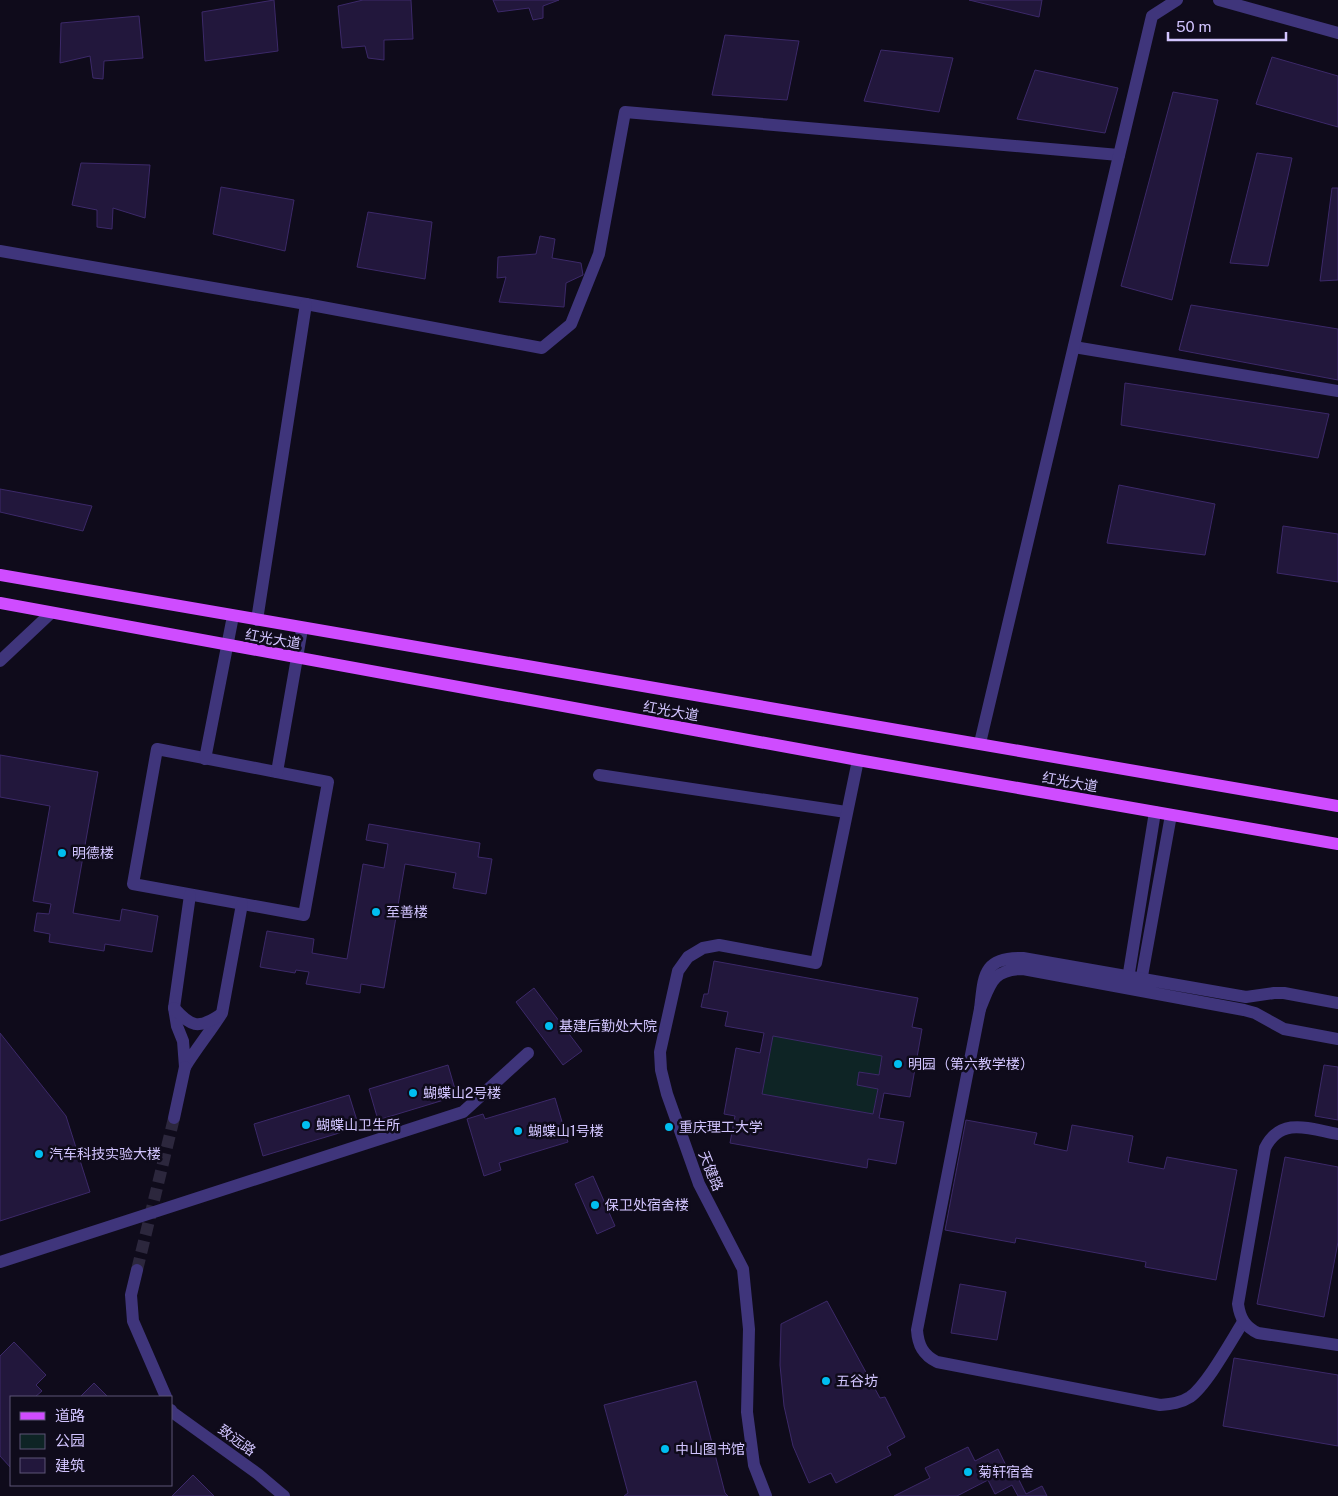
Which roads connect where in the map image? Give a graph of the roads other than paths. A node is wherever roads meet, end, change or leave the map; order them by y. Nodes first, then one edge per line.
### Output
1 (1177, 0) edge
2 (1220, 0) edge
3 (1338, 33) edge
4 (1119, 154) junction
5 (0, 251) edge
6 (306, 304) junction
7 (1074, 347) junction
8 (1338, 390) edge
9 (0, 575) edge
10 (0, 603) edge
11 (51, 613) junction
12 (233, 616) junction
13 (257, 620) junction
14 (302, 629) junction
15 (228, 646) junction
16 (298, 659) junction
17 (0, 661) edge
18 (980, 743) junction
19 (205, 758) junction
20 (858, 760) junction
21 (277, 772) junction
22 (599, 775) dead end
23 (1338, 806) edge
24 (846, 812) junction
25 (1156, 812) junction
26 (1171, 815) junction
27 (1338, 844) edge
28 (190, 895) junction
29 (242, 904) junction
30 (1128, 982) junction
31 (1141, 985) junction
32 (1338, 1003) edge
33 (174, 1008) junction
34 (222, 1013) junction
35 (1338, 1038) edge
36 (528, 1053) dead end
37 (185, 1067) junction
38 (174, 1118) tunnel mouth
39 (1338, 1134) edge
40 (0, 1262) edge
41 (137, 1270) tunnel mouth
42 (1243, 1322) junction
43 (1338, 1345) edge
44 (166, 1396) edge
45 (172, 1412) edge
46 (284, 1496) edge
47 (766, 1496) edge

1 - 4 street
2 - 3 street
4 - 6 street
4 - 7 street
5 - 6 street
6 - 13 street
7 - 8 street
7 - 18 street
9 - 12 main road, 红光大道
10 - 11 main road, 红光大道
11 - 15 main road, 红光大道
11 - 17 street
12 - 13 main road, 红光大道
12 - 15 street
13 - 14 main road, 红光大道
14 - 16 street
14 - 18 main road, 红光大道
15 - 16 main road, 红光大道
15 - 19 street
16 - 20 main road, 红光大道
16 - 21 street
18 - 23 main road, 红光大道
19 - 21 street
19 - 28 street
20 - 24 street
20 - 25 main road, 红光大道
21 - 29 street
22 - 24 street
24 - 47 street, 天健路
25 - 26 main road, 红光大道
25 - 30 street
26 - 27 main road, 红光大道
26 - 31 street
28 - 29 street
28 - 33 street
29 - 34 street
30 - 31 street
30 - 42 street
31 - 32 street
31 - 35 street
33 - 34 street
33 - 37 street
34 - 37 street
36 - 40 street
37 - 38 street
39 - 42 street
41 - 44 street
42 - 43 street
45 - 46 street, 致远路

